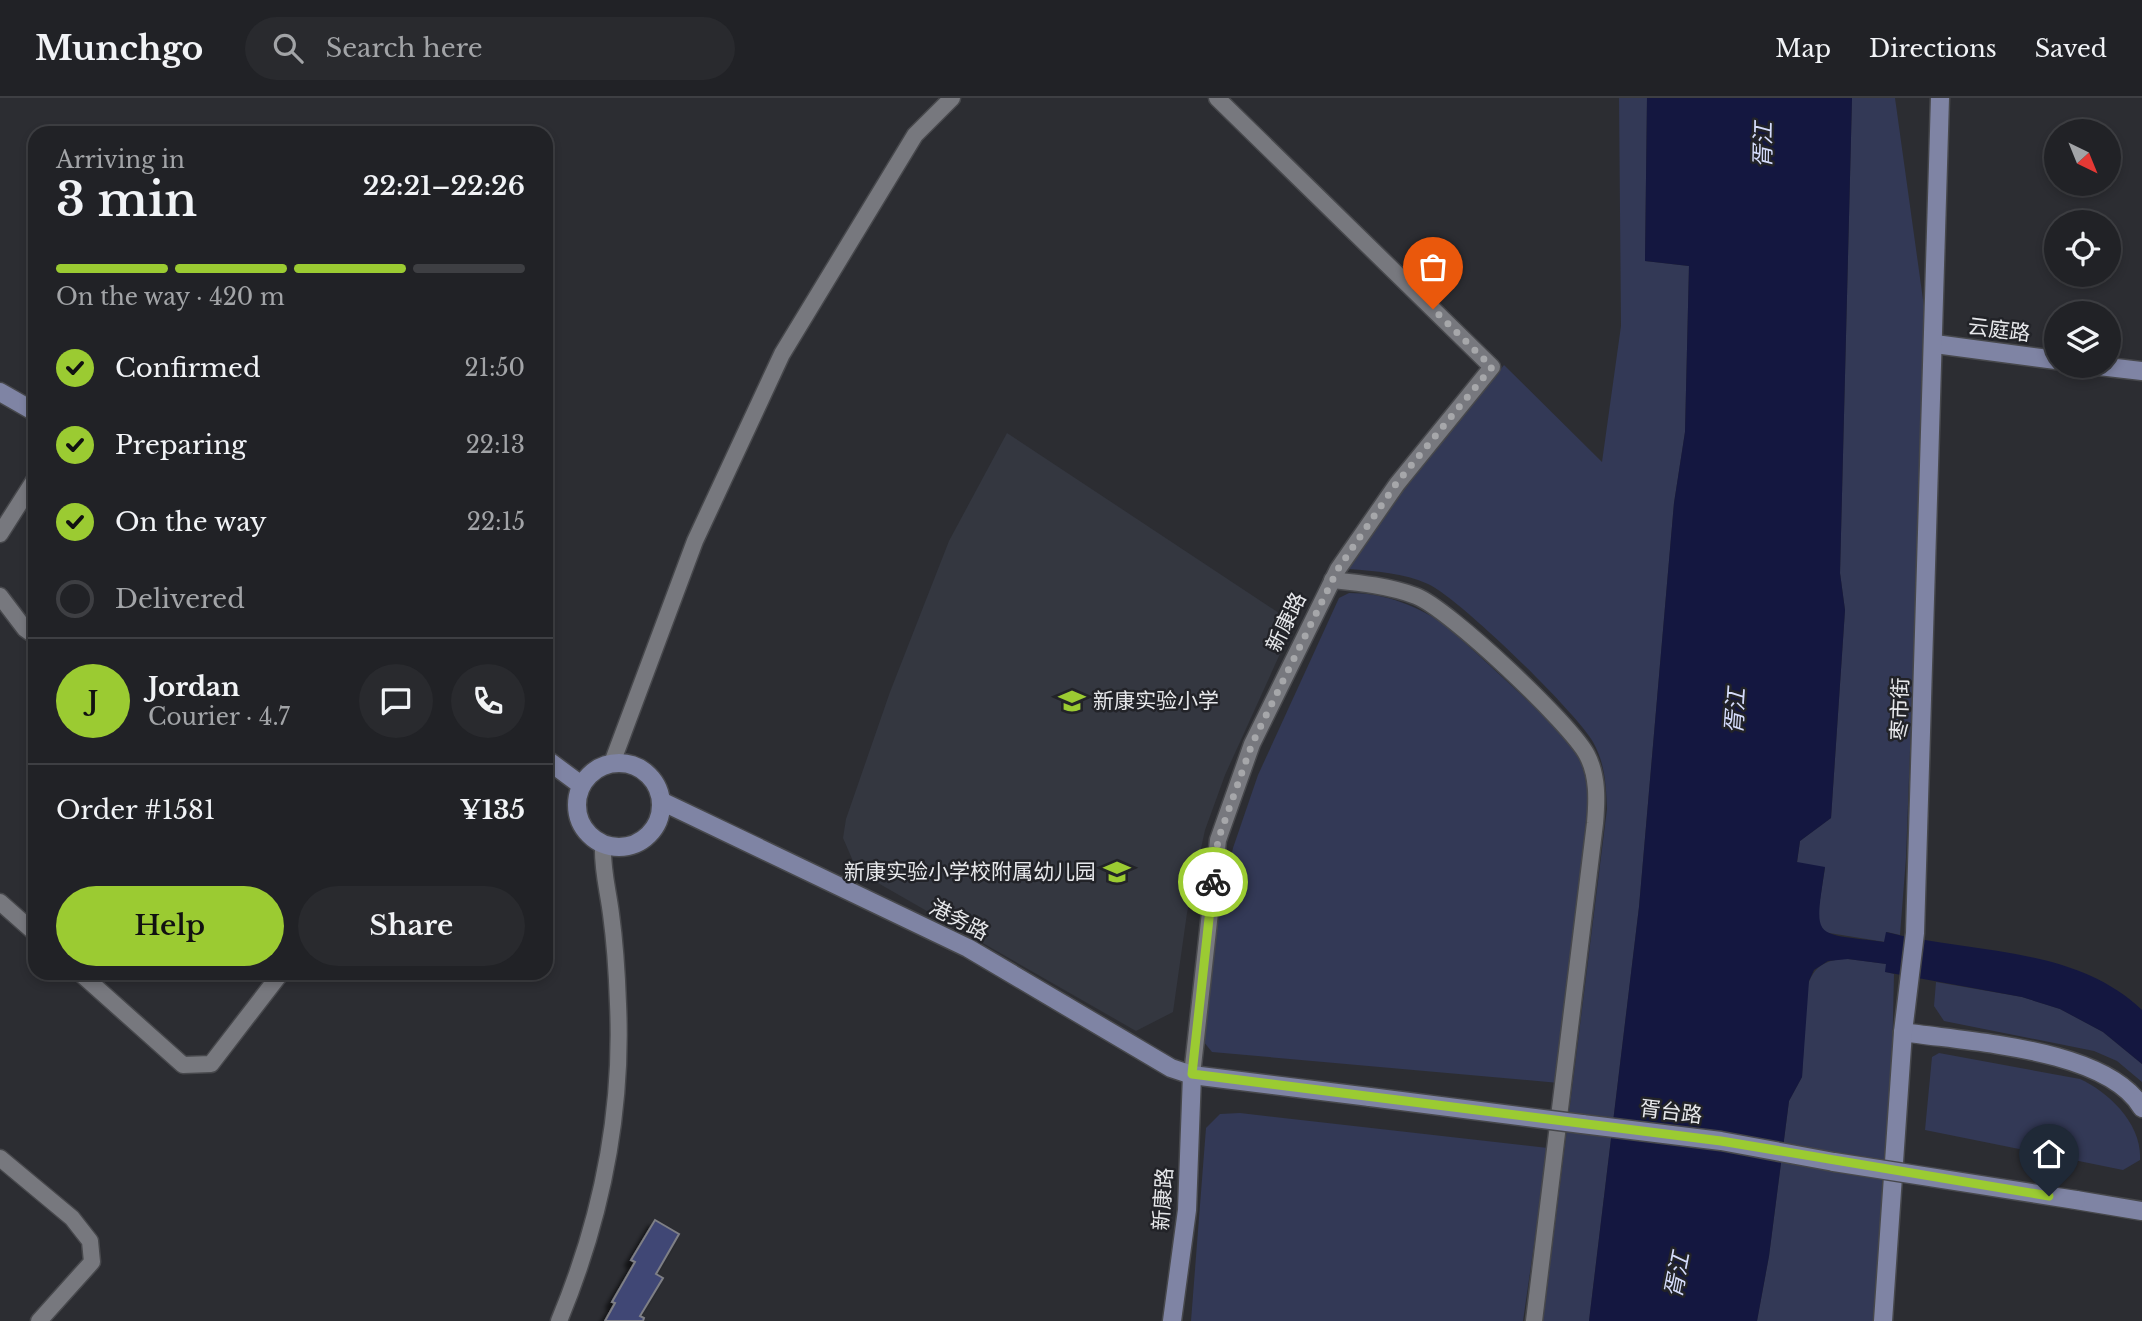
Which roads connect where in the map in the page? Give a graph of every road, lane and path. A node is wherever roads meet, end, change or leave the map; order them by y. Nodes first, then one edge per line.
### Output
1 (952, 98) edge
2 (1217, 98) edge
3 (1940, 98) edge
4 (1935, 344) junction
5 (2044, 358) edge
6 (2121, 369) edge
7 (2142, 371) edge
8 (0, 392) edge
9 (28, 408) edge
10 (28, 490) edge
11 (0, 534) edge
12 (1332, 580) junction
13 (0, 596) edge
14 (28, 631) edge
15 (612, 763) junction
16 (553, 765) edge
17 (581, 785) junction
18 (661, 801) junction
19 (603, 845) junction
20 (0, 902) edge
21 (28, 927) edge
22 (88, 980) edge
23 (276, 980) edge
24 (1903, 1032) junction
25 (1192, 1074) junction
26 (2142, 1108) edge
27 (0, 1158) edge
28 (2142, 1211) edge
29 (39, 1321) edge
30 (559, 1321) edge
31 (1172, 1321) edge
32 (1534, 1321) edge
33 (1883, 1321) edge

1 - 15 street
2 - 12 street, 新康路
3 - 4 street, 枣市街
4 - 5 street, 云庭路
4 - 24 street, 枣市街
6 - 7 street
8 - 9 street
10 - 11 street
12 - 25 street, 新康路
12 - 32 street
13 - 14 street
15 - 17 street
15 - 18 street
16 - 17 street
17 - 19 street
18 - 19 street
18 - 25 street, 港务路
19 - 30 street
20 - 21 street
22 - 23 street
24 - 26 street
24 - 33 street, 枣市街
25 - 28 street, 胥台路, bridge
25 - 31 street, 新康路
27 - 29 street

